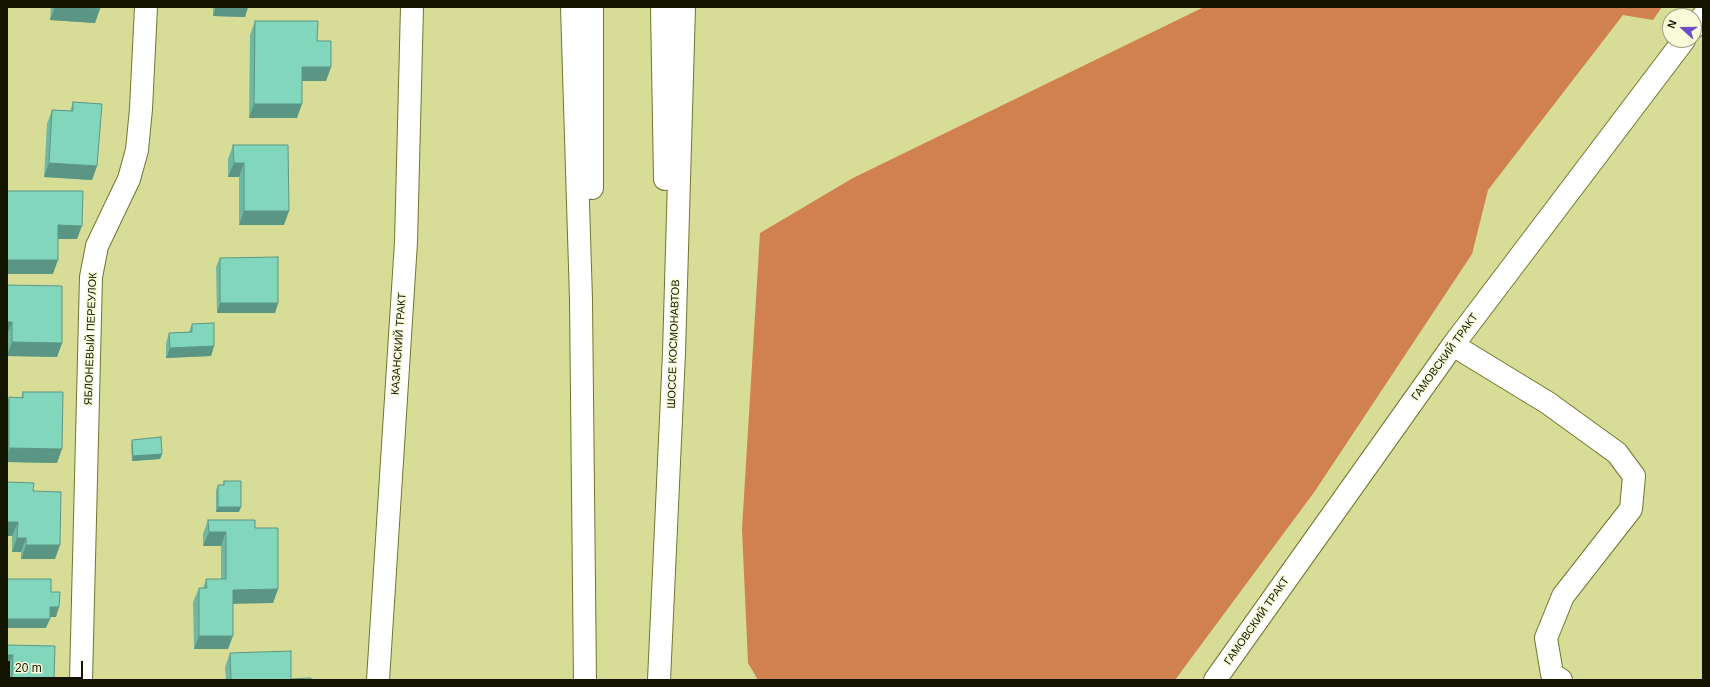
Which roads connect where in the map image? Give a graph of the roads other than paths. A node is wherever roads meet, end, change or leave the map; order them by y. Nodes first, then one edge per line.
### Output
1 (146, 7) edge
2 (412, 7) edge
3 (572, 7) edge
4 (592, 7) edge
5 (662, 7) edge
6 (684, 7) edge
7 (1678, 48) edge
8 (677, 256) junction
9 (581, 300) junction
10 (1452, 345) junction
11 (81, 680) edge
12 (378, 680) edge
13 (585, 680) edge
14 (659, 680) edge
15 (1215, 680) edge
16 (1561, 680) edge

1 - 11 street, ЯБЛОНЕВЫЙ ПЕРЕУЛОК
2 - 12 street, КАЗАНСКИЙ ТРАКТ
3 - 9 street
4 - 9 street
5 - 8 street
6 - 8 street, ШОССЕ КОСМОНАВТОВ
7 - 10 street, ГАМОВСКИЙ ТРАКТ
8 - 14 street, ШОССЕ КОСМОНАВТОВ
9 - 13 street
10 - 15 street, ГАМОВСКИЙ ТРАКТ
10 - 16 street

